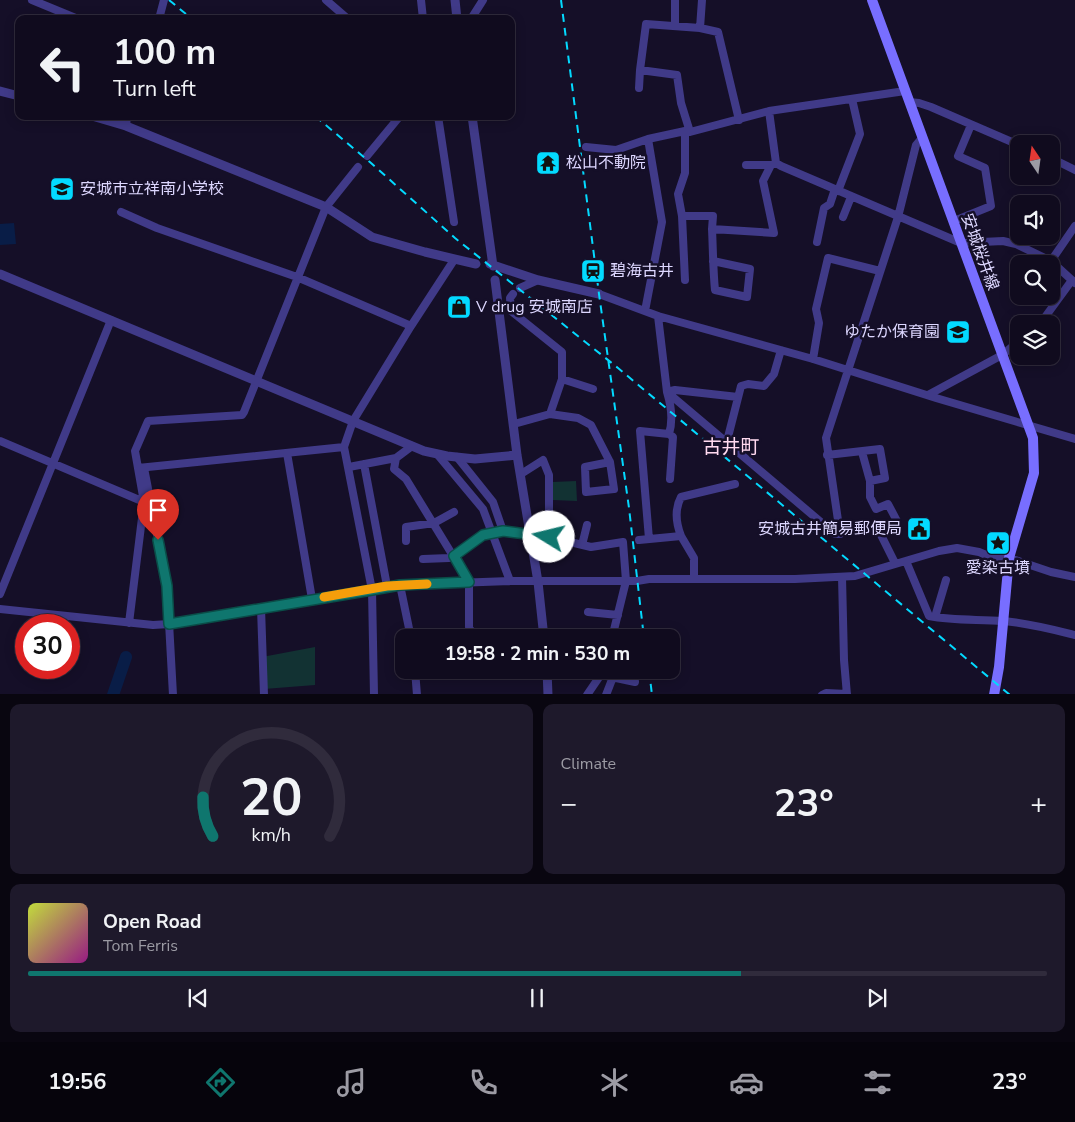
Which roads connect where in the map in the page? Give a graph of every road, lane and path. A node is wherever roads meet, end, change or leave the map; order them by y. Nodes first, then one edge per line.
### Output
1 (32, 0) edge
2 (164, 0) edge
3 (326, 0) edge
4 (421, 0) edge
5 (455, 0) edge
6 (483, 0) edge
7 (675, 0) edge
8 (702, 0) edge
9 (872, 0) edge
10 (68, 15) edge
11 (160, 15) edge
12 (343, 15) edge
13 (423, 15) edge
14 (457, 15) edge
15 (474, 15) edge
16 (675, 26) junction
17 (700, 28) junction
18 (640, 70) junction
19 (639, 88) dead end
20 (905, 91) junction
21 (0, 92) edge
22 (15, 95) edge
23 (852, 99) junction
24 (909, 102) junction
25 (770, 111) junction
26 (397, 120) edge
27 (439, 120) edge
28 (473, 120) edge
29 (739, 120) junction
30 (127, 121) edge
31 (971, 125) junction
32 (687, 132) junction
33 (922, 138) junction
34 (648, 139) junction
35 (1010, 141) edge
36 (586, 147) dead end
37 (367, 156) dead end
38 (1060, 162) edge
39 (773, 164) junction
40 (358, 166) dead end
41 (746, 166) dead end
42 (1075, 170) edge
43 (837, 190) junction
44 (851, 196) junction
45 (326, 207) junction
46 (122, 212) dead end
47 (682, 216) junction
48 (843, 217) dead end
49 (898, 217) junction
50 (454, 222) dead end
51 (954, 222) junction
52 (1075, 226) edge
53 (712, 229) junction
54 (817, 242) dead end
55 (961, 243) junction
56 (1037, 255) edge
57 (1056, 255) edge
58 (454, 260) junction
59 (713, 262) junction
60 (476, 264) dead end
61 (1060, 270) edge
62 (880, 271) junction
63 (0, 274) edge
64 (297, 277) junction
65 (495, 280) dead end
66 (538, 280) junction
67 (685, 280) dead end
68 (1073, 281) edge
69 (520, 288) dead end
70 (513, 294) dead end
71 (599, 294) joint
72 (645, 311) junction
73 (1047, 315) edge
74 (658, 316) junction
75 (112, 320) junction
76 (411, 326) junction
77 (1010, 348) edge
78 (781, 350) junction
79 (1002, 355) junction
80 (813, 359) junction
81 (848, 370) junction
82 (562, 379) junction
83 (257, 381) junction
84 (593, 389) dead end
85 (667, 392) junction
86 (928, 395) junction
87 (738, 397) junction
88 (550, 414) junction
89 (353, 421) junction
90 (514, 424) junction
91 (1028, 426) junction
92 (669, 434) junction
93 (1075, 439) edge
94 (0, 441) edge
95 (727, 441) junction
96 (412, 446) junction
97 (344, 447) junction
98 (862, 452) junction
99 (287, 453) junction
100 (437, 454) junction
101 (517, 455) junction
102 (827, 455) junction
103 (457, 457) junction
104 (396, 458) junction
105 (610, 462) junction
106 (54, 463) junction
107 (364, 464) junction
108 (349, 467) junction
109 (141, 468) junction
110 (521, 474) junction
111 (670, 479) dead end
112 (870, 481) junction
113 (735, 484) dead end
114 (144, 502) junction
115 (454, 512) dead end
116 (434, 523) junction
117 (587, 525) dead end
118 (503, 531) junction
119 (491, 533) junction
120 (530, 534) junction
121 (681, 536) junction
122 (549, 537) junction
123 (649, 539) junction
124 (639, 540) dead end
125 (406, 541) dead end
126 (582, 545) junction
127 (454, 556) junction
128 (1009, 558) junction
129 (423, 560) dead end
130 (906, 560) junction
131 (895, 563) junction
132 (1075, 576) edge
133 (842, 577) junction
134 (694, 579) junction
135 (946, 580) dead end
136 (510, 581) junction
137 (626, 581) junction
138 (469, 582) junction
139 (538, 582) junction
140 (400, 585) junction
141 (387, 586) junction
142 (372, 590) junction
143 (0, 594) edge
144 (312, 599) junction
145 (262, 608) junction
146 (0, 609) edge
147 (588, 612) dead end
148 (618, 614) junction
149 (935, 617) junction
150 (1003, 621) junction
151 (129, 623) junction
152 (169, 624) junction
153 (409, 629) edge
154 (470, 629) edge
155 (543, 629) edge
156 (614, 629) edge
157 (1075, 635) edge
158 (416, 679) edge
159 (547, 679) edge
160 (598, 679) edge
161 (613, 679) edge
162 (622, 679) edge
163 (635, 682) dead end
164 (173, 694) edge
165 (264, 694) edge
166 (374, 694) edge
167 (417, 694) edge
168 (548, 694) edge
169 (587, 694) edge
170 (606, 694) edge
171 (822, 694) edge
172 (847, 694) edge
173 (994, 694) edge

1 - 10 street
2 - 11 street
3 - 12 street
4 - 13 street
5 - 14 street
6 - 15 street
7 - 16 street
8 - 17 street
9 - 20 main road, 安城桜井線
16 - 17 street
16 - 18 street
17 - 29 street
18 - 19 street
18 - 32 street
20 - 23 street
20 - 24 main road, 安城桜井線
21 - 22 street
23 - 25 street
23 - 43 street
24 - 31 street
24 - 33 main road, 安城桜井線
25 - 29 street
25 - 39 street
26 - 37 street
27 - 50 street
28 - 66 street
29 - 32 street
30 - 45 street
31 - 35 street
31 - 51 street
32 - 34 street
32 - 47 street
33 - 49 street
33 - 51 main road, 安城桜井線
34 - 36 street
34 - 72 street
38 - 42 street
39 - 41 street
39 - 43 street
39 - 53 street
40 - 45 street
43 - 44 street
43 - 54 street
44 - 48 street
44 - 49 street
45 - 58 street
45 - 64 street
46 - 64 street
47 - 53 street
47 - 67 street
49 - 55 street
49 - 62 street
51 - 55 main road, 安城桜井線
52 - 57 street
53 - 59 street
55 - 56 street
55 - 79 main road, 安城桜井線
58 - 60 street
58 - 76 street
59 - 59 street
61 - 68 street
62 - 80 street
62 - 81 street
63 - 75 street
64 - 76 street
64 - 83 street
65 - 90 street
66 - 69 street
66 - 71 street
68 - 73 street
70 - 82 street
71 - 72 street
72 - 74 street
74 - 78 street
74 - 85 street
75 - 83 street
75 - 106 street
76 - 89 street
77 - 79 street
78 - 80 street
78 - 87 street
79 - 86 street
79 - 91 main road, 安城桜井線
80 - 81 street
81 - 86 street
81 - 102 street
82 - 84 street
82 - 88 street
83 - 89 street
83 - 109 street
85 - 87 street
85 - 92 street
85 - 95 street
86 - 91 street
87 - 95 street
88 - 90 street
88 - 105 street
89 - 96 street
89 - 97 street
90 - 101 street
91 - 93 street
91 - 128 main road, 安城桜井線
92 - 111 street
92 - 123 street
94 - 106 street
95 - 102 street
96 - 100 street
96 - 104 street
97 - 99 street
97 - 108 street
98 - 102 street
98 - 112 street
98 - 112 street
99 - 109 street
99 - 144 street
100 - 103 street
100 - 119 street
101 - 103 street
101 - 110 street
103 - 118 street
104 - 107 street
104 - 116 street
105 - 105 street
106 - 114 street
106 - 143 street
107 - 108 street
107 - 141 street
108 - 142 street
109 - 114 street
109 - 152 street
110 - 120 street
110 - 122 street
112 - 131 street
113 - 121 street
114 - 151 street
115 - 116 street
116 - 125 street
116 - 127 street
117 - 126 street
118 - 119 street
118 - 120 street
119 - 127 street
119 - 136 street
120 - 122 street
120 - 139 street
121 - 123 street
121 - 134 street
122 - 126 street
123 - 124 street
126 - 137 street
127 - 129 street
127 - 138 street
128 - 130 street
128 - 132 street
128 - 150 main road, 安城桜井線
130 - 131 street
130 - 149 street
131 - 133 street
133 - 134 street
133 - 172 street
134 - 137 street
135 - 149 street
136 - 138 street
136 - 139 street
137 - 139 street
137 - 148 street
138 - 140 street
138 - 154 street
139 - 155 street
140 - 141 street
140 - 153 street
141 - 142 street
142 - 144 street
142 - 166 street
144 - 145 street
145 - 152 street
145 - 165 street
146 - 151 street
147 - 148 street
148 - 156 street
149 - 150 street
150 - 157 street
150 - 173 main road, 安城桜井線
151 - 152 street
152 - 164 street
158 - 167 street
159 - 168 street
160 - 169 street
161 - 170 street
162 - 163 street
171 - 172 street

